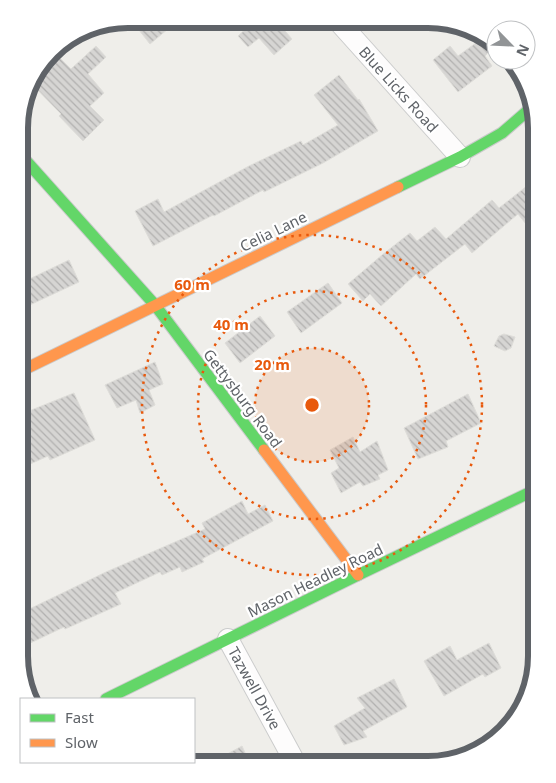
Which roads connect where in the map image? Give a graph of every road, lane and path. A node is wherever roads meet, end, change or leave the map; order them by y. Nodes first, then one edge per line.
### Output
1 (344, 28) edge
2 (527, 111) edge
3 (460, 157) junction
4 (28, 163) edge
5 (155, 306) junction
6 (28, 368) edge
7 (528, 492) edge
8 (358, 575) junction
9 (228, 639) junction
10 (108, 698) edge
11 (292, 756) edge

1 - 3 street, Blue Licks Road
2 - 3 street, Celia Lane
3 - 5 street, Celia Lane
4 - 5 street, Gettysburg Road
5 - 6 street, Celia Lane
5 - 8 street, Gettysburg Road
7 - 8 street, Mason Headley Road
8 - 9 street, Mason Headley Road
9 - 10 street, Mason Headley Road
9 - 11 street, Tazwell Drive

